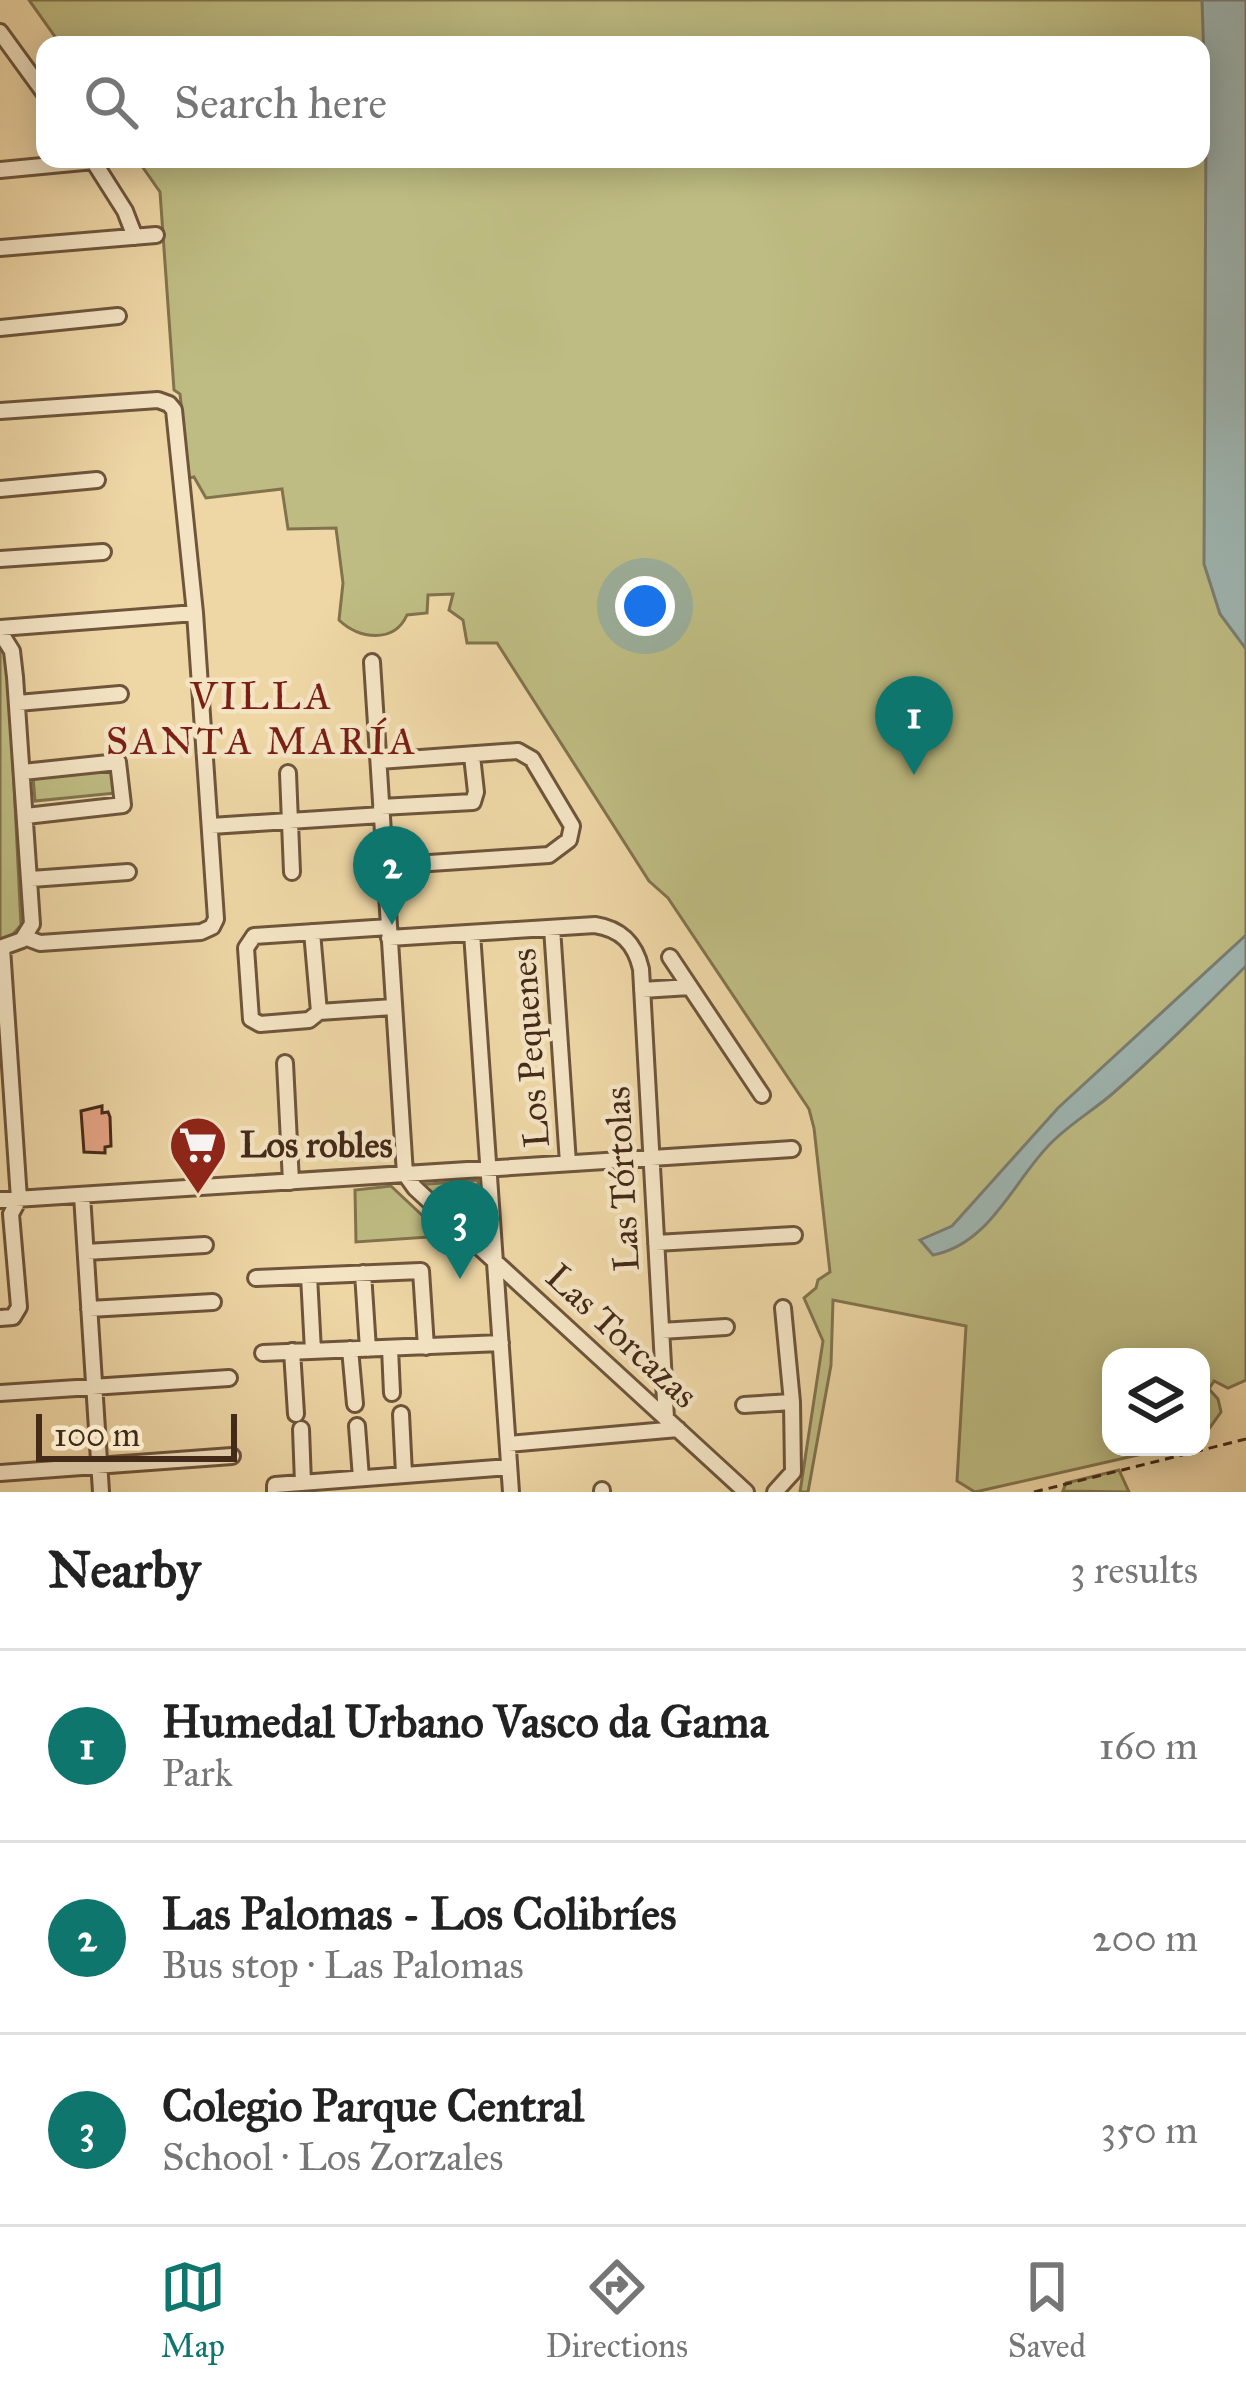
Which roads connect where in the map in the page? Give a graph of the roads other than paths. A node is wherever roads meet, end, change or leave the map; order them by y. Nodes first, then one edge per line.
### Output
1 (0, 32) edge
2 (36, 82) edge
3 (36, 166) edge
4 (98, 168) edge
5 (0, 170) edge
6 (156, 236) dead end
7 (135, 237) junction
8 (0, 248) edge
9 (118, 316) dead end
10 (0, 328) edge
11 (0, 411) edge
12 (98, 480) dead end
13 (0, 489) edge
14 (104, 552) dead end
15 (0, 559) edge
16 (195, 613) junction
17 (0, 630) edge
18 (373, 662) dead end
19 (120, 694) dead end
20 (18, 703) junction
21 (472, 756) junction
22 (379, 761) junction
23 (23, 772) junction
24 (288, 773) dead end
25 (382, 811) junction
26 (26, 816) junction
27 (290, 821) junction
28 (211, 826) junction
29 (385, 866) junction
30 (128, 872) dead end
31 (292, 872) dead end
32 (32, 879) junction
33 (552, 928) junction
34 (312, 932) junction
35 (389, 932) junction
36 (472, 933) junction
37 (24, 937) junction
38 (1, 948) edge
39 (670, 957) dead end
40 (690, 986) junction
41 (642, 990) junction
42 (393, 1006) junction
43 (319, 1012) junction
44 (4, 1025) edge
45 (285, 1063) dead end
46 (762, 1095) dead end
47 (7, 1124) edge
48 (792, 1149) dead end
49 (651, 1159) junction
50 (568, 1163) junction
51 (491, 1168) junction
52 (405, 1174) junction
53 (291, 1182) junction
54 (82, 1195) junction
55 (19, 1199) junction
56 (0, 1200) edge
57 (794, 1235) dead end
58 (656, 1243) junction
59 (205, 1245) dead end
60 (86, 1252) junction
61 (496, 1261) junction
62 (363, 1273) junction
63 (17, 1275) junction
64 (0, 1276) edge
65 (309, 1276) junction
66 (256, 1278) dead end
67 (213, 1302) dead end
68 (783, 1308) dead end
69 (89, 1309) junction
70 (0, 1318) edge
71 (727, 1327) dead end
72 (661, 1331) junction
73 (501, 1343) junction
74 (426, 1347) junction
75 (368, 1348) junction
76 (390, 1348) junction
77 (350, 1349) junction
78 (313, 1351) junction
79 (292, 1352) junction
80 (263, 1353) dead end
81 (229, 1378) dead end
82 (94, 1388) junction
83 (0, 1393) edge
84 (392, 1394) dead end
85 (792, 1402) junction
86 (355, 1404) dead end
87 (744, 1405) dead end
88 (401, 1414) dead end
89 (672, 1423) junction
90 (357, 1426) dead end
91 (508, 1444) junction
92 (232, 1456) dead end
93 (99, 1467) junction
94 (509, 1467) junction
95 (434, 1472) junction
96 (0, 1473) edge
97 (404, 1474) junction
98 (371, 1482) edge
99 (303, 1483) junction
100 (322, 1487) edge
101 (101, 1492) edge
102 (275, 1492) edge
103 (436, 1492) edge
104 (511, 1492) edge
105 (746, 1492) edge
106 (775, 1492) edge

1 - 2 street
3 - 5 street
4 - 7 street
6 - 7 street
7 - 8 street
9 - 10 street
11 - 16 street
12 - 13 street
14 - 15 street
16 - 17 street
16 - 28 street
17 - 20 street
18 - 22 street
19 - 20 street
20 - 23 street
21 - 22 street
21 - 25 street
21 - 29 street
22 - 25 street
23 - 26 street
23 - 26 street
24 - 27 street
25 - 27 street
25 - 29 street
26 - 32 street
27 - 28 street
27 - 31 street
28 - 37 street
29 - 35 street
30 - 32 street
32 - 37 street
33 - 36 street
33 - 41 street, Las Tórtolas
33 - 50 street, Los Pequenes
34 - 35 street
34 - 43 street
34 - 43 street
35 - 36 street
35 - 42 street
36 - 51 street
37 - 38 street
38 - 44 street
39 - 40 street
40 - 41 street
40 - 46 street
41 - 49 street, Las Tórtolas
42 - 43 street
42 - 52 street
44 - 47 street
45 - 53 street
47 - 55 street
48 - 49 street
49 - 50 street
49 - 58 street, Las Tórtolas
50 - 51 street
51 - 52 street
51 - 61 street
52 - 53 street
52 - 61 street, Las Torcazas
53 - 54 street
54 - 55 street
54 - 60 street
55 - 56 street
55 - 63 street
57 - 58 street
58 - 72 street, Las Tórtolas
59 - 60 street
60 - 69 street
61 - 73 street
61 - 89 street, Las Torcazas
62 - 65 street
62 - 74 street
62 - 75 street
63 - 64 street
63 - 70 street
65 - 66 street
65 - 78 street
67 - 69 street
68 - 85 street
69 - 82 street
71 - 72 street
72 - 89 street, Las Tórtolas
73 - 74 street
73 - 91 street
74 - 76 street
75 - 76 street
75 - 77 street
76 - 84 street
77 - 78 street
77 - 86 street
78 - 79 street
79 - 80 street
79 - 99 street
81 - 82 street
82 - 83 street
82 - 93 street
85 - 87 street
85 - 106 street
88 - 97 street
89 - 91 street
89 - 105 street, Las Torcazas
90 - 98 street
91 - 94 street
92 - 93 street
93 - 96 street
93 - 101 street
94 - 95 street
94 - 104 street
95 - 97 street
95 - 103 street
97 - 98 street
98 - 100 street
99 - 100 street
99 - 102 street

